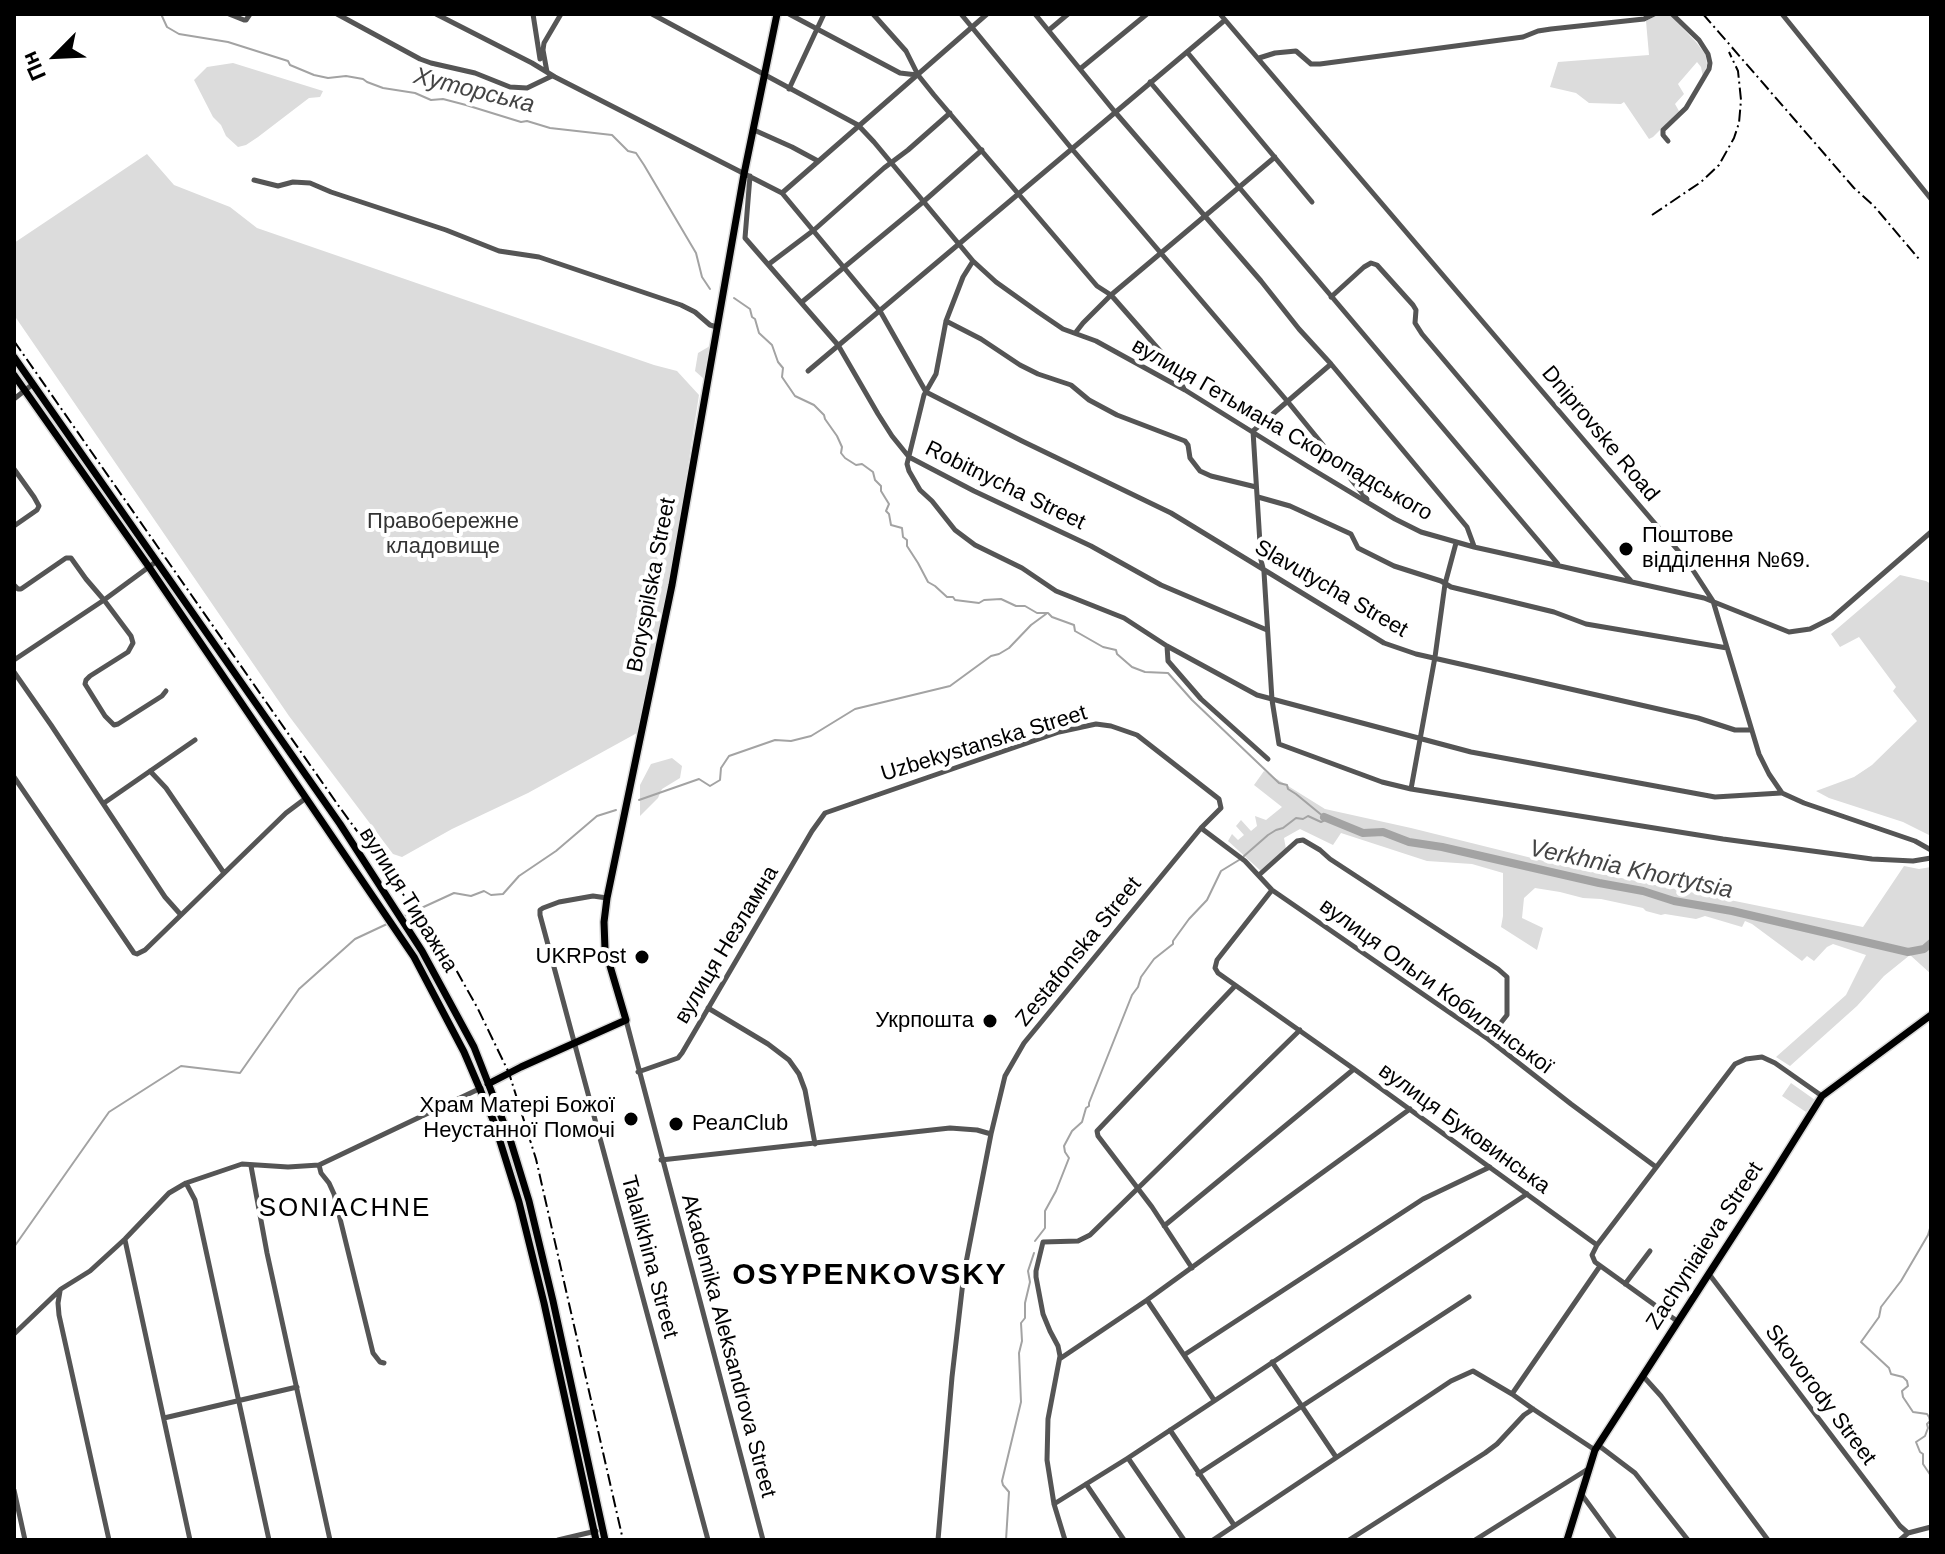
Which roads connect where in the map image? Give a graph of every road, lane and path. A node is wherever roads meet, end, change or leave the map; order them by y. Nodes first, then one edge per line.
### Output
1 (229, 14) edge
2 (250, 14) edge
3 (337, 14) edge
4 (436, 14) edge
5 (533, 14) edge
6 (561, 14) edge
7 (652, 14) edge
8 (777, 14) edge
9 (789, 14) edge
10 (824, 14) edge
11 (873, 14) edge
12 (961, 14) edge
13 (987, 14) edge
14 (1035, 14) edge
15 (1068, 14) edge
16 (1147, 14) edge
17 (1220, 14) edge
18 (1654, 14) edge
19 (1672, 14) edge
20 (1782, 14) edge
21 (1225, 20) junction
22 (972, 27) junction
23 (816, 29) junction
24 (1049, 30) junction
25 (543, 50) junction
26 (1187, 52) junction
27 (1259, 58) junction
28 (540, 59) junction
29 (532, 63) junction
30 (1080, 69) junction
31 (550, 74) junction
32 (918, 75) junction
33 (765, 76) junction
34 (1150, 82) junction
35 (789, 89) junction
36 (1115, 112) junction
37 (950, 113) junction
38 (858, 125) junction
39 (754, 130) junction
40 (1668, 141) dead end
41 (1072, 149) junction
42 (982, 150) junction
43 (1275, 157) junction
44 (818, 161) junction
45 (892, 163) junction
46 (747, 175) junction
47 (254, 180) dead end
48 (1239, 188) junction
49 (782, 193) junction
50 (1019, 194) junction
51 (1931, 199) edge
52 (923, 202) junction
53 (1312, 202) dead end
54 (1205, 217) junction
55 (814, 230) junction
56 (959, 245) junction
57 (1162, 254) junction
58 (973, 261) junction
59 (769, 264) junction
60 (844, 268) junction
61 (1111, 295) junction
62 (1331, 297) junction
63 (802, 302) junction
64 (880, 311) junction
65 (946, 321) junction
66 (717, 327) junction
67 (1076, 332) junction
68 (838, 345) junction
69 (14, 357) edge
70 (1331, 364) junction
71 (808, 371) dead end
72 (14, 375) edge
73 (33, 384) junction
74 (25, 390) junction
75 (1185, 390) junction
76 (926, 392) junction
77 (14, 399) edge
78 (1288, 402) junction
79 (1253, 431) junction
80 (909, 457) junction
81 (14, 469) edge
82 (1256, 487) junction
83 (1258, 497) junction
84 (1370, 503) junction
85 (14, 526) edge
86 (1931, 532) edge
87 (1456, 543) junction
88 (1474, 547) junction
89 (157, 561) junction
90 (1559, 565) junction
91 (149, 567) junction
92 (1264, 572) junction
93 (1632, 582) junction
94 (1445, 584) junction
95 (14, 585) edge
96 (104, 600) junction
97 (1713, 601) junction
98 (1267, 630) junction
99 (1167, 646) junction
100 (1727, 648) junction
101 (1435, 657) junction
102 (14, 660) edge
103 (14, 672) edge
104 (244, 688) junction
105 (166, 691) dead end
106 (235, 696) junction
107 (1272, 700) junction
108 (1751, 730) junction
109 (1419, 738) junction
110 (195, 740) dead end
111 (1268, 759) dead end
112 (150, 771) junction
113 (14, 777) edge
114 (316, 789) junction
115 (1411, 789) junction
116 (1782, 793) junction
117 (306, 798) junction
118 (104, 803) junction
119 (1221, 808) joint
120 (825, 813) joint
121 (1201, 828) junction
122 (1931, 850) edge
123 (1931, 858) edge
124 (224, 873) junction
125 (1259, 875) junction
126 (1272, 890) junction
127 (607, 898) junction
128 (181, 915) junction
129 (1235, 985) junction
130 (708, 1008) junction
131 (1931, 1015) edge
132 (626, 1020) junction
133 (1300, 1030) junction
134 (1488, 1039) junction
135 (575, 1042) junction
136 (1354, 1069) junction
137 (638, 1072) junction
138 (489, 1083) junction
139 (481, 1088) junction
140 (1822, 1096) junction
141 (1410, 1109) junction
142 (991, 1134) junction
143 (815, 1144) junction
144 (661, 1160) junction
145 (319, 1165) junction
146 (251, 1166) junction
147 (1490, 1167) junction
148 (1656, 1167) junction
149 (186, 1183) junction
150 (1138, 1190) junction
151 (1527, 1194) junction
152 (1164, 1226) junction
153 (125, 1239) junction
154 (1597, 1245) junction
155 (1650, 1251) dead end
156 (1600, 1266) junction
157 (1192, 1268) junction
158 (1709, 1274) junction
159 (1625, 1284) junction
160 (61, 1289) junction
161 (1469, 1297) dead end
162 (1147, 1300) junction
163 (1677, 1321) junction
164 (14, 1334) edge
165 (1184, 1355) junction
166 (1060, 1358) junction
167 (1272, 1362) junction
168 (384, 1363) dead end
169 (1643, 1376) junction
170 (297, 1387) junction
171 (1512, 1394) junction
172 (1214, 1400) junction
173 (238, 1402) junction
174 (1302, 1407) junction
175 (1533, 1409) junction
176 (164, 1418) junction
177 (1170, 1429) junction
178 (1596, 1447) junction
179 (1336, 1457) junction
180 (1128, 1458) junction
181 (1588, 1469) junction
182 (1198, 1474) junction
183 (1086, 1484) junction
184 (14, 1490) edge
185 (1581, 1494) junction
186 (1054, 1504) junction
187 (1234, 1525) junction
188 (1931, 1527) edge
189 (598, 1533) edge
190 (1908, 1533) junction
191 (25, 1540) edge
192 (109, 1540) edge
193 (190, 1540) edge
194 (269, 1540) edge
195 (330, 1540) edge
196 (558, 1540) edge
197 (605, 1540) edge
198 (708, 1540) edge
199 (763, 1540) edge
200 (938, 1540) edge
201 (1065, 1540) edge
202 (1124, 1540) edge
203 (1184, 1540) edge
204 (1213, 1540) edge
205 (1349, 1540) edge
206 (1475, 1540) edge
207 (1567, 1540) edge
208 (1615, 1540) edge
209 (1688, 1540) edge
210 (1768, 1540) edge
211 (1900, 1540) edge

1 - 2 street
3 - 31 street
4 - 29 street
5 - 28 street
6 - 25 street
7 - 33 street
8 - 33 main road, Boryspilska Street
9 - 23 street
10 - 23 street
11 - 32 street
12 - 22 street
13 - 22 street
14 - 24 street
15 - 24 street
16 - 30 street
17 - 21 street, Dniprovske Road
18 - 27 street
19 - 40 street
20 - 51 street
21 - 26 street
21 - 27 street, Dniprovske Road
22 - 32 street
22 - 41 street
23 - 32 street
23 - 35 street
24 - 30 street
25 - 28 street
25 - 31 street
26 - 34 street
26 - 43 street
27 - 97 street, Dniprovske Road
28 - 29 street
29 - 31 street
30 - 36 street
31 - 46 street
32 - 37 street
32 - 38 street
33 - 35 street
33 - 39 main road, Boryspilska Street
34 - 36 street
34 - 48 street
35 - 38 street
36 - 41 street
36 - 54 street
37 - 42 street
37 - 45 street
38 - 44 street
38 - 45 street, вулиця Гетьмана Скоропадського
39 - 44 street
39 - 46 main road, Boryspilska Street
41 - 50 street
41 - 57 street
42 - 50 street
42 - 52 street
43 - 48 street
43 - 53 street
44 - 49 street
45 - 52 street, вулиця Гетьмана Скоропадського
45 - 55 street
46 - 49 street
46 - 59 street
46 - 66 main road, Boryspilska Street
47 - 66 street
48 - 54 street
48 - 62 street
49 - 55 street
50 - 56 street
50 - 61 street
52 - 56 street, вулиця Гетьмана Скоропадського
52 - 60 street
54 - 57 street
54 - 70 street
55 - 59 street
55 - 60 street
56 - 58 street, вулиця Гетьмана Скоропадського
56 - 64 street
57 - 61 street
57 - 78 street
58 - 65 street
58 - 67 street, вулиця Гетьмана Скоропадського
59 - 63 street
60 - 63 street
60 - 64 street
61 - 67 street
61 - 75 street
62 - 90 street
62 - 93 street
63 - 68 street
64 - 68 street
64 - 76 street
65 - 76 street
65 - 82 street
66 - 127 main road, Boryspilska Street
67 - 75 street, вулиця Гетьмана Скоропадського
68 - 71 street
68 - 80 street
69 - 73 main road, вулиця Тиражна
70 - 78 street
70 - 88 street
72 - 74 main road, вулиця Тиражна
73 - 74 street
73 - 89 main road, вулиця Тиражна
74 - 77 street
74 - 91 main road, вулиця Тиражна
75 - 79 street, вулиця Гетьмана Скоропадського
76 - 80 street
76 - 92 street, Slavutycha Street
78 - 79 street
78 - 84 street
79 - 82 street
79 - 84 street, вулиця Гетьмана Скоропадського
80 - 98 street, Robitnycha Street
80 - 99 street, Robitnycha Street
81 - 85 street
82 - 83 street
83 - 92 street
83 - 94 street
84 - 87 street, вулиця Гетьмана Скоропадського
86 - 97 street, вулиця Гетьмана Скоропадського
87 - 88 street, вулиця Гетьмана Скоропадського
87 - 94 street
88 - 90 street, вулиця Гетьмана Скоропадського
89 - 91 street
89 - 104 main road, вулиця Тиражна
90 - 93 street, вулиця Гетьмана Скоропадського
91 - 96 street
91 - 106 main road, вулиця Тиражна
92 - 98 street
92 - 101 street, Slavutycha Street
93 - 97 street, вулиця Гетьмана Скоропадського
94 - 100 street
94 - 101 street
95 - 96 street
96 - 102 street
96 - 105 street
97 - 100 street, Dniprovske Road
98 - 107 street
99 - 107 street
99 - 111 street, Robitnycha Street
100 - 108 street, Dniprovske Road
101 - 108 street, Slavutycha Street
101 - 109 street
103 - 118 street
104 - 106 main road
104 - 114 main road, вулиця Тиражна
106 - 117 main road, вулиця Тиражна
107 - 109 street
107 - 115 street
108 - 116 street, Dniprovske Road
109 - 115 street
109 - 116 street
110 - 112 street
112 - 118 street
112 - 124 street
113 - 128 street
114 - 117 main road
114 - 138 main road, вулиця Тиражна
115 - 123 street
116 - 122 street
117 - 124 street
117 - 139 main road, вулиця Тиражна
118 - 128 street
119 - 120 street, Uzbekystanska Street
119 - 121 street, Zestafonska Street
120 - 130 street, вулиця Незламна
121 - 125 street, вулиця Ольги Кобилянської
121 - 142 street, Zestafonska Street
124 - 128 street
125 - 126 street, вулиця Ольги Кобилянської
125 - 134 street
126 - 129 street, вулиця Буковинська
126 - 134 street, вулиця Ольги Кобилянської
127 - 132 main road, Boryspilska Street
127 - 135 street, Talalikhina Street
129 - 133 street, вулиця Буковинська
129 - 150 street
130 - 137 street, вулиця Незламна
130 - 143 street
131 - 140 main road, Zachyniaieva Street
132 - 135 main road
132 - 137 street, Boryspilska Street
133 - 136 street, вулиця Буковинська
133 - 150 street
134 - 148 street, вулиця Ольги Кобилянської
135 - 138 main road
135 - 198 street, Talalikhina Street
136 - 141 street, вулиця Буковинська
136 - 152 street
137 - 144 street, Boryspilska Street
138 - 139 main road
138 - 189 main road, вулиця Тиражна
139 - 145 street
139 - 189 main road, вулиця Тиражна
140 - 148 street
140 - 158 main road, Zachyniaieva Street
141 - 147 street, вулиця Буковинська
141 - 157 street
142 - 143 street
142 - 200 street, Zestafonska Street
143 - 144 street
144 - 199 street, Akademika Aleksandrova Street
145 - 146 street
145 - 168 street
146 - 149 street
146 - 170 street
147 - 151 street, вулиця Буковинська
147 - 165 street
148 - 154 street
149 - 153 street
149 - 173 street
150 - 152 street
150 - 166 street
151 - 154 street, вулиця Буковинська
151 - 167 street
152 - 157 street
153 - 160 street
153 - 176 street
154 - 156 street
155 - 159 street
156 - 159 street
156 - 171 street
157 - 162 street
158 - 163 main road, Zachyniaieva Street
158 - 190 street, Skovorody Street
159 - 163 street
160 - 164 street
160 - 192 street
161 - 174 street
162 - 165 street
162 - 166 street
163 - 169 main road, Zachyniaieva Street
165 - 172 street
166 - 186 street
167 - 172 street
167 - 174 street
169 - 178 main road, Zachyniaieva Street
169 - 210 street
170 - 173 street
170 - 195 street
171 - 175 street
171 - 179 street
172 - 177 street
173 - 176 street
173 - 194 street
174 - 179 street
174 - 182 street
175 - 178 street
175 - 205 street
176 - 193 street
177 - 180 street
177 - 182 street
178 - 181 main road, Zachyniaieva Street
178 - 209 street
179 - 187 street
180 - 183 street
180 - 203 street
181 - 185 main road, Zachyniaieva Street
181 - 206 street
182 - 187 street
183 - 186 street
183 - 202 street
184 - 191 street
185 - 207 main road, Zachyniaieva Street
185 - 208 street
186 - 201 street
187 - 204 street
188 - 190 street
189 - 196 street
189 - 197 main road, вулиця Тиражна
190 - 211 street

